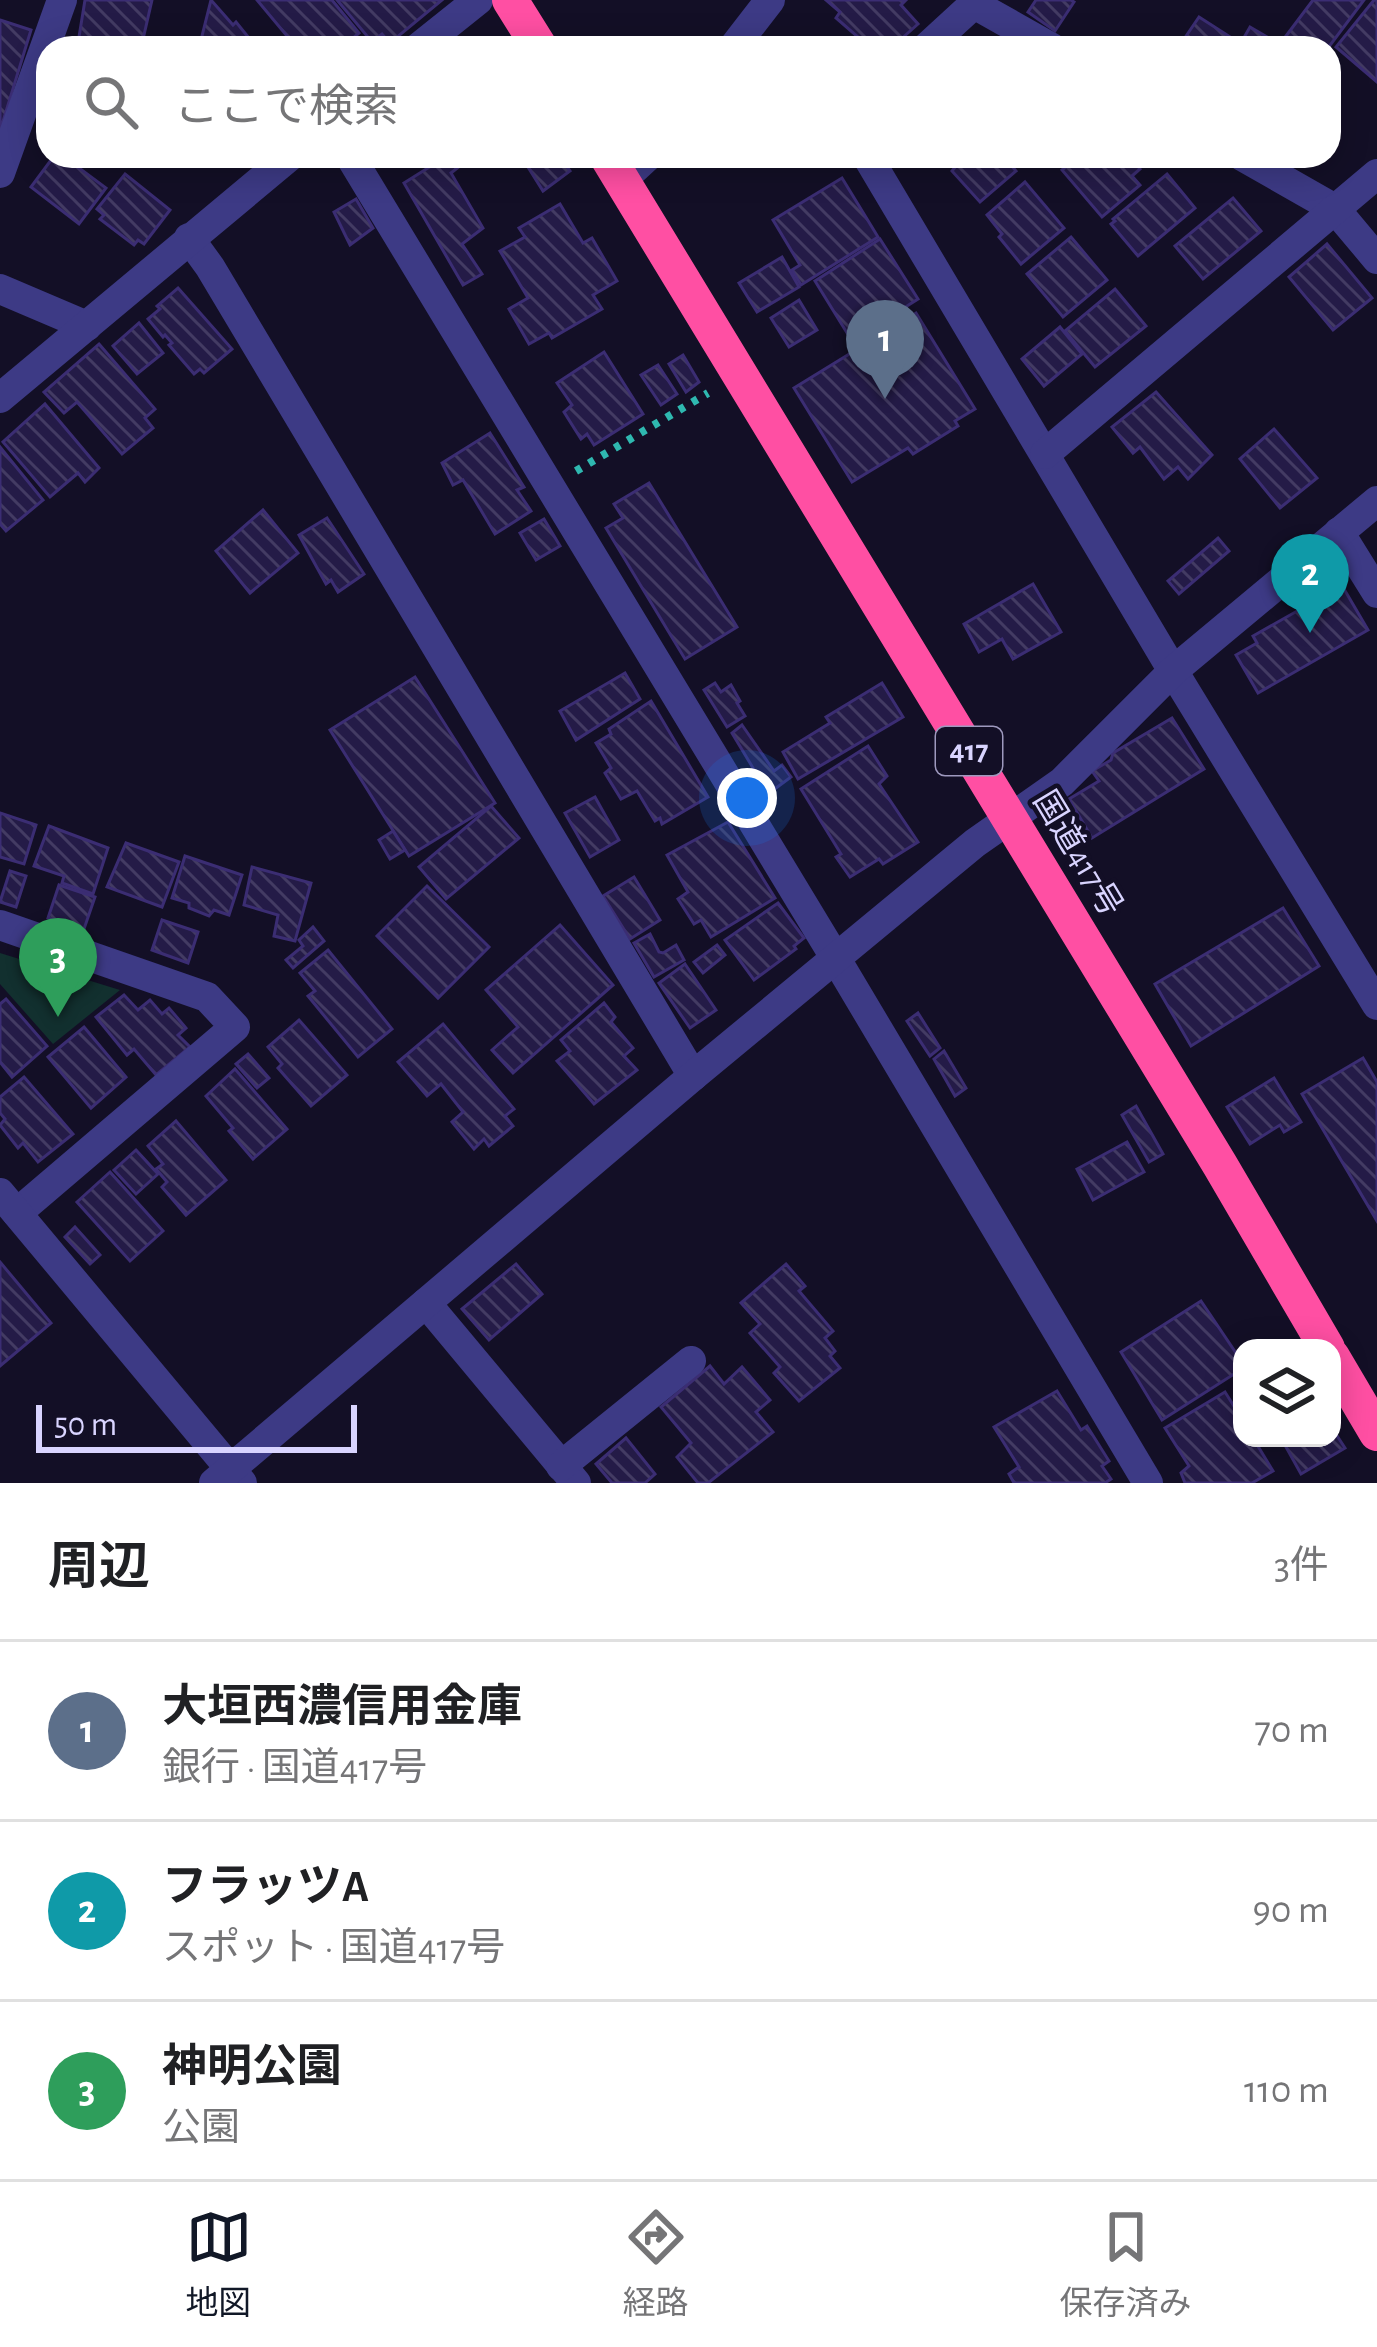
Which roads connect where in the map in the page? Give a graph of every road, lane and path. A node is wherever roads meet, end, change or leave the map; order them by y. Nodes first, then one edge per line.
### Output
1 (62, 0) edge
2 (478, 0) edge
3 (509, 0) edge
4 (770, 0) edge
5 (49, 36) edge
6 (433, 36) edge
7 (532, 36) edge
8 (742, 36) edge
9 (939, 36) edge
10 (1031, 36) edge
11 (36, 73) edge
12 (275, 168) edge
13 (357, 168) edge
14 (628, 168) edge
15 (874, 168) edge
16 (1263, 168) edge
17 (0, 173) edge
18 (1377, 175) edge
19 (1335, 209) junction
20 (189, 238) junction
21 (1377, 259) edge
22 (0, 289) edge
23 (86, 326) junction
24 (740, 374) junction
25 (0, 398) edge
26 (1045, 454) junction
27 (550, 486) junction
28 (1377, 501) edge
29 (1340, 532) junction
30 (1377, 593) edge
31 (1173, 671) junction
32 (1010, 817) junction
33 (0, 925) edge
34 (836, 958) junction
35 (1377, 1005) edge
36 (693, 1076) junction
37 (8, 1203) edge
38 (426, 1303) junction
39 (1322, 1339) edge
40 (691, 1361) dead end
41 (1341, 1372) edge
42 (1377, 1433) edge
43 (569, 1474) edge
44 (229, 1478) edge
45 (1148, 1483) edge

1 - 5 street
2 - 6 street
3 - 7 highway
4 - 8 street
9 - 10 street
11 - 17 street
12 - 20 street
13 - 27 street
14 - 24 highway, 国道417号 / 417
15 - 26 street
16 - 19 street
18 - 19 street
19 - 21 street
19 - 26 street
20 - 23 street
20 - 36 street
22 - 23 street
23 - 25 street
24 - 27 path
24 - 32 highway, 国道417号 / 417
26 - 31 street
27 - 34 street
28 - 29 street
29 - 30 street
29 - 31 street
31 - 32 street
31 - 35 street
32 - 34 street
32 - 39 highway, 国道417号 / 417
33 - 37 street
34 - 36 street
34 - 45 street
36 - 38 street
37 - 44 street
38 - 43 street
38 - 44 street
40 - 43 street
41 - 42 highway

